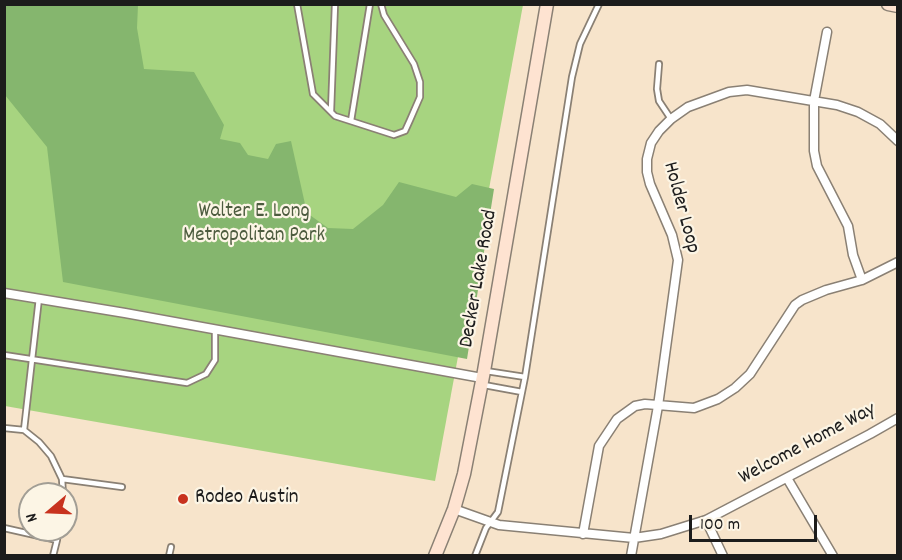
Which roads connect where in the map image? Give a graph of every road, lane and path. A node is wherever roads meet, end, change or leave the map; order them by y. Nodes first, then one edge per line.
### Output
1 (297, 4) edge
2 (335, 4) edge
3 (370, 4) edge
4 (381, 4) edge
5 (547, 4) edge
6 (599, 4) edge
7 (888, 4) edge
8 (897, 6) edge
9 (827, 32) dead end
10 (659, 64) dead end
11 (814, 101) junction
12 (331, 111) junction
13 (670, 119) junction
14 (351, 121) junction
15 (897, 139) edge
16 (897, 262) edge
17 (862, 280) junction
18 (4, 293) edge
19 (39, 298) junction
20 (215, 329) junction
21 (4, 355) edge
22 (31, 359) junction
23 (482, 377) junction
24 (525, 377) junction
25 (522, 392) junction
26 (658, 406) junction
27 (897, 418) edge
28 (4, 428) edge
29 (24, 430) junction
30 (62, 478) junction
31 (786, 478) junction
32 (62, 482) edge
33 (122, 487) dead end
34 (454, 509) junction
35 (706, 519) junction
36 (491, 522) junction
37 (583, 534) junction
38 (634, 538) junction
39 (171, 547) dead end
40 (169, 555) edge
41 (435, 555) edge
42 (475, 555) edge
43 (631, 555) edge
44 (723, 555) edge
45 (833, 555) edge

1 - 12 lane
2 - 12 lane
3 - 14 lane
4 - 14 lane
5 - 23 main road, Decker Lake Road
6 - 24 lane
7 - 8 main road
9 - 11 street
10 - 13 lane
11 - 13 street, Holder Loop
11 - 15 street, Holder Loop
11 - 17 street
12 - 14 lane
13 - 26 street, Holder Loop
16 - 17 street
17 - 26 street
18 - 19 street
19 - 20 street
19 - 22 lane
20 - 22 lane
20 - 23 street
21 - 22 lane
22 - 29 lane
23 - 24 lane
23 - 25 lane
23 - 34 main road, Decker Lake Road
24 - 25 lane
25 - 36 lane
26 - 37 street
26 - 38 street, Holder Loop
27 - 31 street, Welcome Home Way
28 - 29 lane
29 - 30 lane
30 - 32 lane
30 - 33 lane
31 - 35 street, Welcome Home Way
31 - 45 street
34 - 36 street, Welcome Home Way
34 - 41 main road, Decker Lake Road
35 - 38 street, Welcome Home Way
35 - 44 street
36 - 37 street, Welcome Home Way
36 - 42 lane
37 - 38 street, Welcome Home Way
38 - 43 street, Holder Loop
39 - 40 lane

